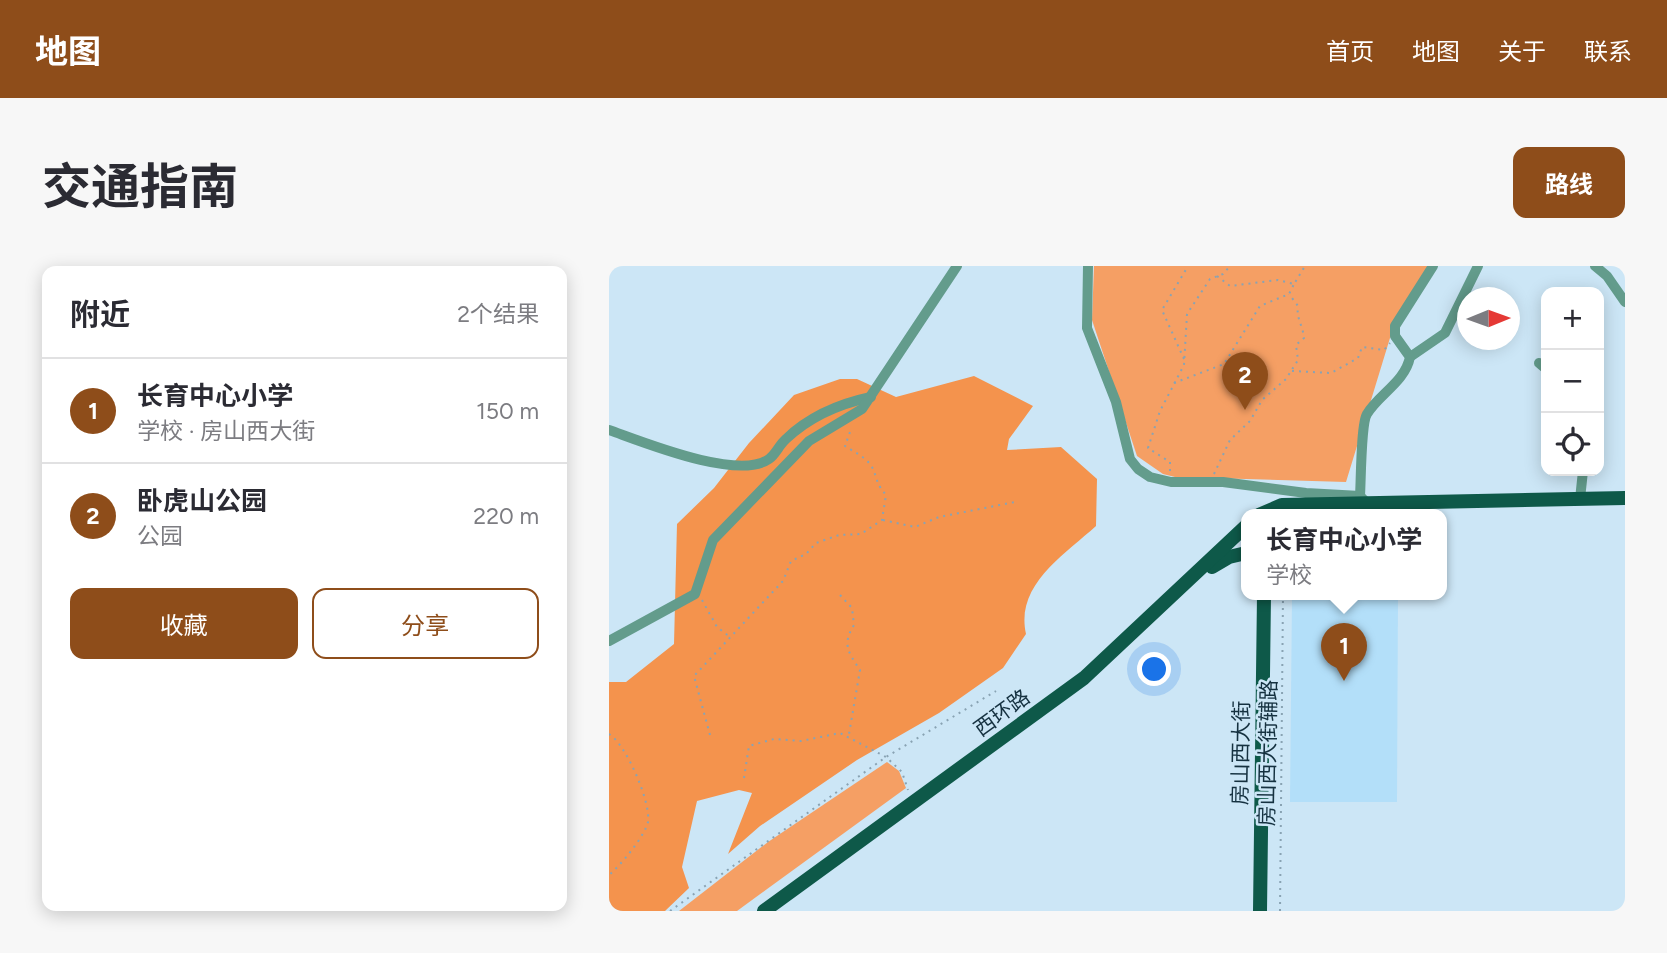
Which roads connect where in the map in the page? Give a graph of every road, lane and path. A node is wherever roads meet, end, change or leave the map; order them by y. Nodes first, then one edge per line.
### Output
1 (957, 266) edge
2 (1089, 266) edge
3 (1188, 266) edge
4 (1230, 266) edge
5 (1305, 266) edge
6 (1433, 266) edge
7 (1478, 266) edge
8 (1595, 266) edge
9 (1217, 276) junction
10 (1294, 284) junction
11 (1289, 294) junction
12 (1625, 302) edge
13 (1395, 336) junction
14 (1410, 357) junction
15 (1185, 360) junction
16 (1291, 371) junction
17 (1173, 384) junction
18 (871, 397) junction
19 (844, 417) junction
20 (609, 430) edge
21 (1582, 476) edge
22 (1171, 482) junction
23 (1212, 482) junction
24 (1625, 498) edge
25 (1580, 499) junction
26 (1364, 500) junction
27 (1015, 502) dead end
28 (1625, 503) edge
29 (1298, 509) edge
30 (1411, 509) edge
31 (882, 520) junction
32 (1241, 531) edge
33 (1241, 539) edge
34 (1241, 554) edge
35 (1210, 567) junction
36 (697, 590) junction
37 (840, 595) dead end
38 (1263, 600) edge
39 (1273, 600) edge
40 (1283, 600) edge
41 (731, 637) junction
42 (609, 641) edge
43 (996, 691) dead end
44 (609, 734) edge
45 (710, 735) dead end
46 (849, 735) junction
47 (886, 757) junction
48 (744, 778) dead end
49 (911, 805) junction
50 (609, 875) edge
51 (670, 911) edge
52 (764, 911) edge
53 (773, 911) edge
54 (1261, 911) edge
55 (1270, 911) edge
56 (1280, 911) edge

1 - 18 street
2 - 22 street
3 - 15 path
4 - 9 path
5 - 10 path
6 - 13 street
7 - 14 street
8 - 12 street
9 - 10 path
9 - 15 path
10 - 11 path
11 - 16 path
11 - 17 path
13 - 14 street
13 - 16 path
14 - 26 street
15 - 17 path
16 - 23 path
17 - 22 path
18 - 19 street
18 - 20 street
19 - 31 path
19 - 36 street
21 - 25 street
22 - 23 street
23 - 26 street
24 - 25 main road
25 - 26 main road
26 - 29 main road
27 - 31 path
28 - 30 main road
31 - 41 path
32 - 49 main road, 西环路
33 - 35 main road, 西环路
34 - 35 main road
35 - 53 main road, 西环路
36 - 41 path
36 - 42 street
37 - 46 path
38 - 54 main road, 房山西大街
39 - 55 main road, 房山西大街
40 - 56 path, 房山西大街辅路
41 - 45 path
43 - 47 path
44 - 50 path
46 - 47 path
46 - 48 path
47 - 49 path
47 - 51 path
49 - 52 main road, 西环路

